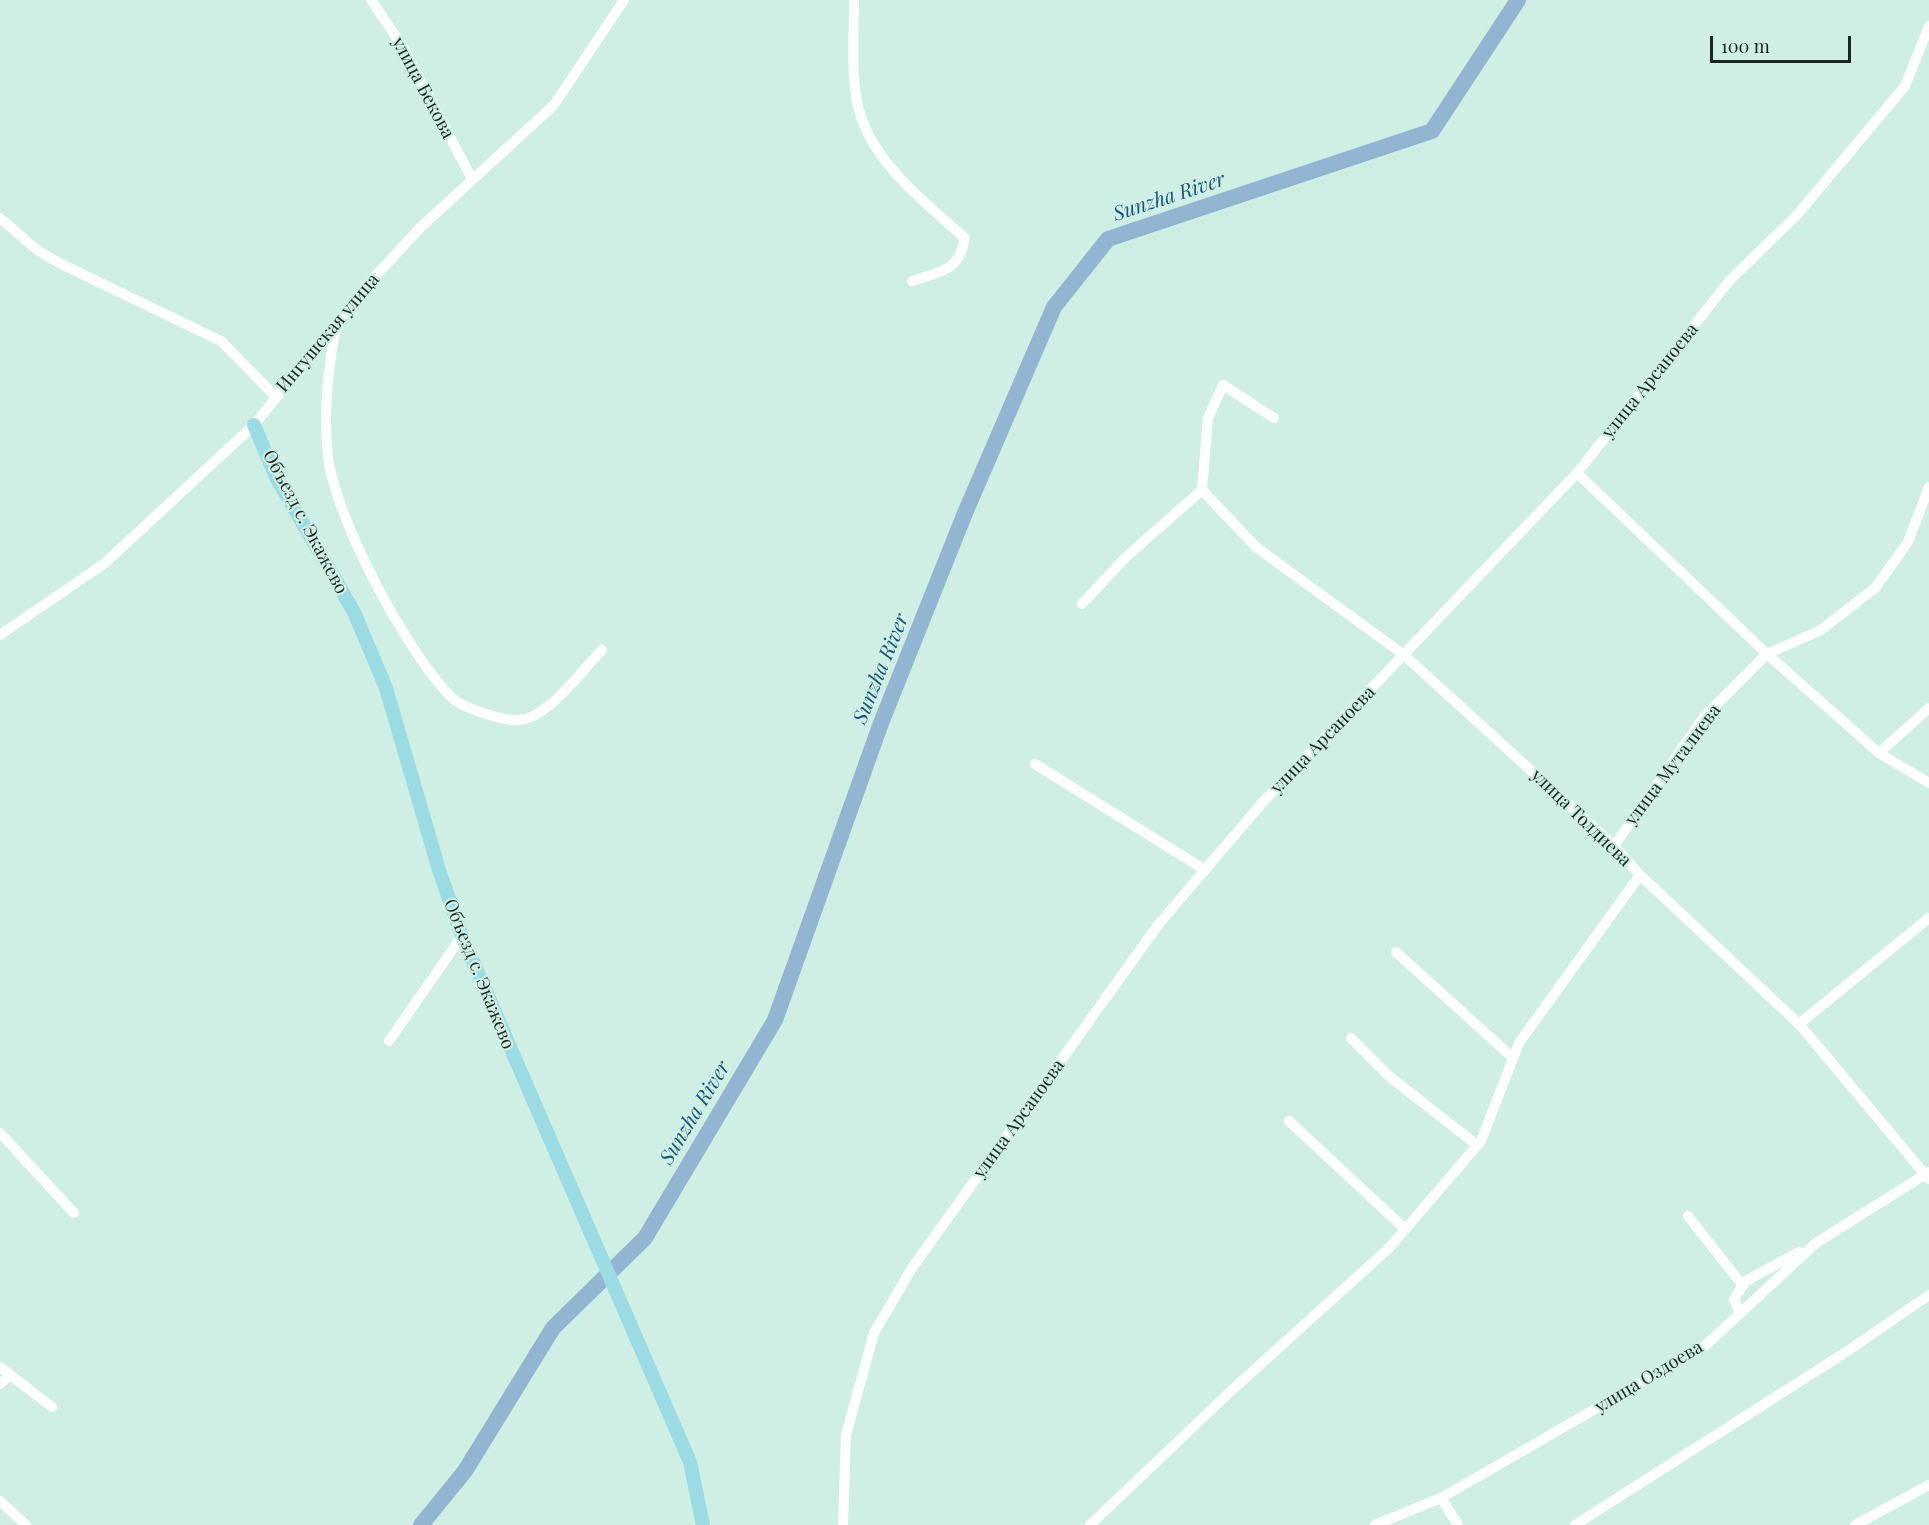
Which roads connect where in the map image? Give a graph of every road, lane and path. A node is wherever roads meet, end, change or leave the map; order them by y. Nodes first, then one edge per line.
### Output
1 (371, 0) edge
2 (624, 0) edge
3 (854, 0) edge
4 (1929, 26) edge
5 (472, 179) junction
6 (0, 218) edge
7 (0, 226) edge
8 (17, 235) junction
9 (912, 281) dead end
10 (337, 322) junction
11 (275, 396) junction
12 (1274, 418) dead end
13 (254, 425) junction
14 (1576, 473) junction
15 (1929, 487) edge
16 (1202, 490) junction
17 (1082, 604) dead end
18 (2, 632) edge
19 (602, 650) dead end
20 (1767, 654) junction
21 (1404, 655) junction
22 (1929, 708) edge
23 (1878, 753) junction
24 (1035, 764) dead end
25 (1929, 783) edge
26 (1614, 846) junction
27 (1205, 870) junction
28 (1640, 875) junction
29 (1929, 918) edge
30 (462, 936) junction
31 (1396, 952) dead end
32 (1799, 1024) junction
33 (1351, 1038) dead end
34 (389, 1041) dead end
35 (1513, 1058) junction
36 (1289, 1121) dead end
37 (0, 1133) edge
38 (1477, 1145) junction
39 (1928, 1175) edge
40 (74, 1213) dead end
41 (1689, 1216) dead end
42 (1405, 1229) junction
43 (1815, 1243) junction
44 (1743, 1286) junction
45 (1929, 1294) edge
46 (1740, 1313) junction
47 (0, 1367) edge
48 (10, 1374) junction
49 (0, 1384) edge
50 (52, 1407) dead end
51 (1929, 1485) edge
52 (1442, 1498) junction
53 (0, 1502) edge
54 (26, 1525) edge
55 (704, 1525) edge
56 (843, 1525) edge
57 (1090, 1525) edge
58 (1375, 1525) edge
59 (1458, 1525) edge
60 (1575, 1525) edge
61 (1855, 1525) edge

1 - 5 street, улица Бекова
2 - 5 street, Ингушская улица
3 - 9 street
4 - 14 street, улица Арсаноева
5 - 10 street, Ингушская улица
6 - 8 street
7 - 8 street
8 - 11 street
10 - 11 street, Ингушская улица
10 - 19 street
11 - 13 street, Ингушская улица
12 - 16 street
13 - 18 street, Ингушская улица
13 - 30 main road, Объезд с. Экажево
14 - 20 street
14 - 21 street, улица Арсаноева
15 - 20 street, улица Муталиева
16 - 17 street
16 - 21 street, улица Толдиева
20 - 23 street
20 - 26 street, улица Муталиева
21 - 26 street, улица Толдиева
21 - 27 street, улица Арсаноева
22 - 23 street
23 - 25 street
24 - 27 street
26 - 28 street, улица Толдиева
27 - 56 street, улица Арсаноева
28 - 32 street, улица Толдиева
28 - 35 street
29 - 32 street
30 - 34 street
30 - 55 main road, Объезд с. Экажево
31 - 35 street
32 - 39 street, улица Толдиева
33 - 38 street
35 - 38 street
36 - 42 street
37 - 40 street
38 - 42 street
39 - 43 street, улица Оздоева
41 - 44 street
42 - 57 street
43 - 44 street
43 - 46 street, улица Оздоева
44 - 46 street
45 - 60 street
46 - 52 street, улица Оздоева
47 - 48 street
48 - 49 street
48 - 50 street
51 - 61 street
52 - 58 street, улица Оздоева
52 - 59 street
53 - 54 street

